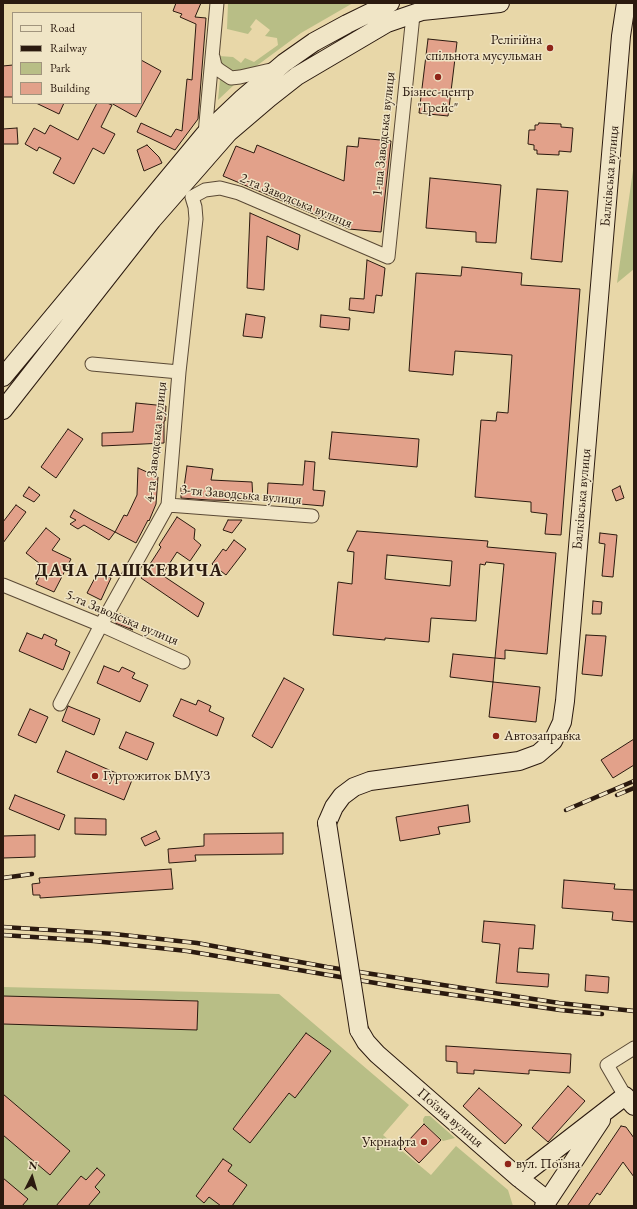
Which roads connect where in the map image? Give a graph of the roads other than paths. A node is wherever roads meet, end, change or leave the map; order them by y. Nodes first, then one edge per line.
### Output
1 (217, 3) edge
2 (390, 3) edge
3 (500, 3) edge
4 (626, 3) edge
5 (412, 15) junction
6 (213, 55) junction
7 (277, 69) junction
8 (205, 134) junction
9 (184, 194) junction
10 (388, 257) joint
11 (92, 364) dead end
12 (179, 372) junction
13 (3, 377) edge
14 (3, 410) edge
15 (168, 505) junction
16 (312, 516) dead end
17 (3, 584) edge
18 (101, 625) junction
19 (183, 662) dead end
20 (60, 704) dead end
21 (359, 1030) joint
22 (634, 1048) edge
23 (630, 1101) edge
24 (609, 1108) junction
25 (519, 1178) junction
26 (545, 1203) edge

1 - 6 street
2 - 7 street
3 - 5 street
4 - 21 street, Балківська вулиця, bridge
5 - 9 street
5 - 10 street, 1-ша Заводська вулиця
6 - 7 street
6 - 8 street
7 - 8 street
8 - 13 street
9 - 10 street, 2-га Заводська вулиця
9 - 12 street, 4-та Заводська вулиця
9 - 14 street
11 - 12 street
12 - 15 street, 4-та Заводська вулиця
15 - 16 street, 3-тя Заводська вулиця
15 - 18 street, 4-та Заводська вулиця
17 - 18 street, 5-та Заводська вулиця
18 - 19 street, 5-та Заводська вулиця
18 - 20 street, 4-та Заводська вулиця
21 - 25 street, Поїзна вулиця
22 - 23 street
23 - 24 street
24 - 25 street
24 - 26 street
25 - 26 street, Поїзна вулиця

